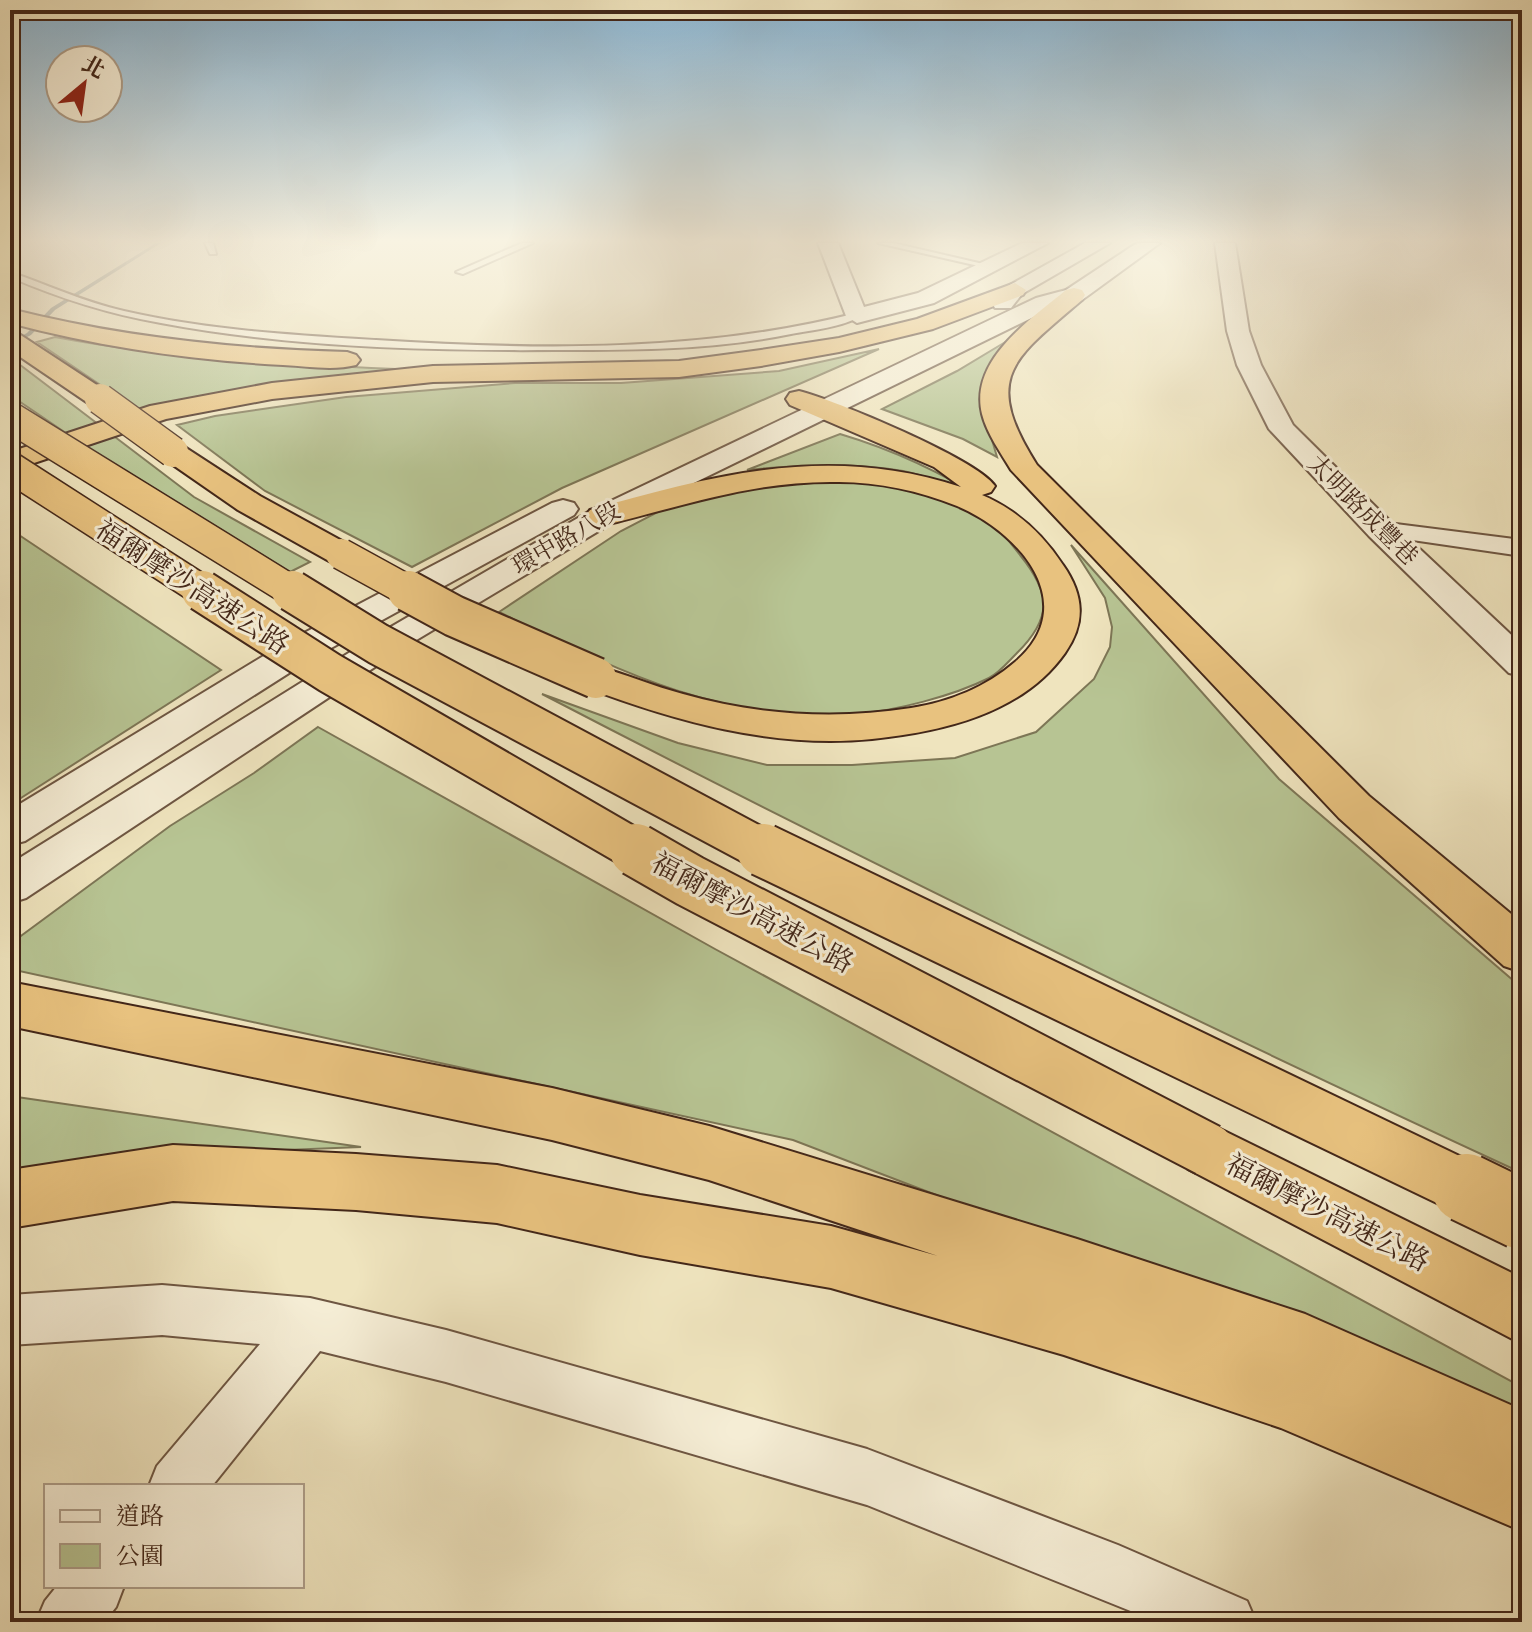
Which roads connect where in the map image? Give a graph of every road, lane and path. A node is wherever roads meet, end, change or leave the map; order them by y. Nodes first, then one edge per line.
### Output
1 (146, 319) edge
2 (843, 319) edge
3 (938, 319) edge
4 (974, 319) edge
5 (1008, 319) edge
6 (1045, 319) edge
7 (1236, 319) edge
8 (21, 331) edge
9 (761, 358) junction
10 (820, 404) junction
11 (10, 417) edge
12 (10, 464) edge
13 (601, 517) junction
14 (1380, 529) junction
15 (1090, 535) junction
16 (1522, 548) edge
17 (1062, 595) junction
18 (1522, 665) edge
19 (10, 830) edge
20 (10, 886) edge
21 (1522, 952) edge
22 (10, 1004) edge
23 (10, 1199) edge
24 (1522, 1215) edge
25 (1522, 1312) edge
26 (10, 1320) edge
27 (310, 1323) junction
28 (1522, 1446) edge
29 (179, 1484) edge
30 (1522, 1495) edge
31 (1226, 1622) edge

1 - 2 lane
3 - 9 highway
4 - 10 street, 環中路八段
5 - 10 street, 環中路八段
6 - 15 highway
7 - 14 street, 太明路成豐巷
8 - 9 highway
8 - 17 highway, bridge
9 - 12 highway
10 - 13 street, 環中路八段
10 - 15 highway
10 - 17 highway
10 - 19 street, 環中路八段
11 - 24 highway, 福爾摩沙高速公路, bridge
12 - 25 highway, 福爾摩沙高速公路, bridge
13 - 17 highway
13 - 20 street, 環中路八段
14 - 16 street
14 - 18 street, 太明路成豐巷
15 - 21 highway
22 - 28 highway
23 - 30 highway
26 - 27 street
27 - 29 street
27 - 31 street

